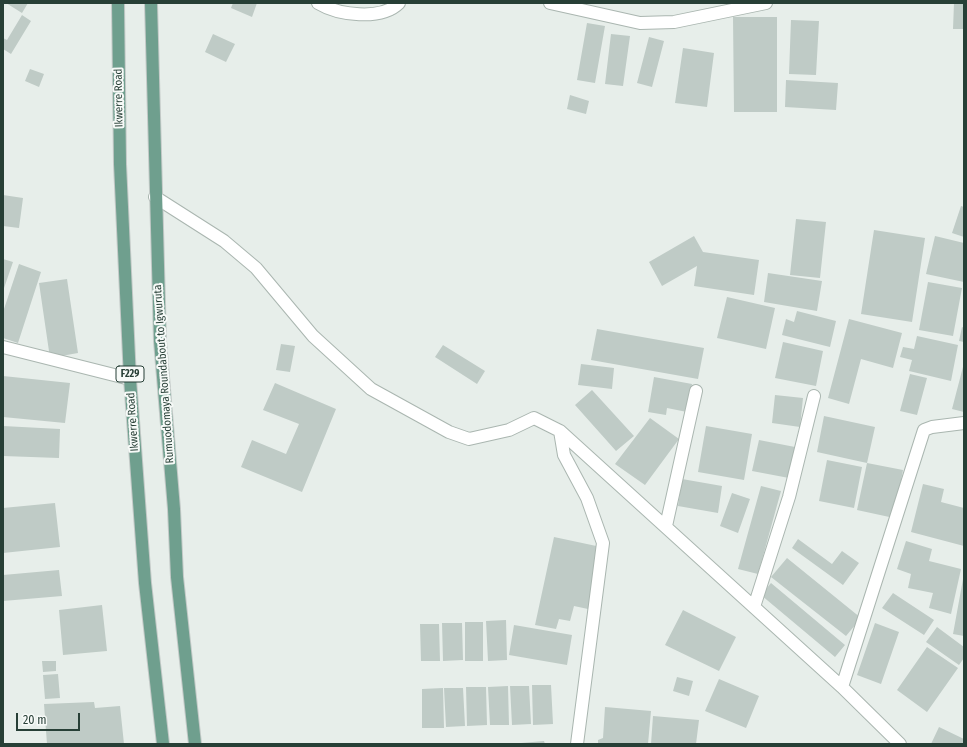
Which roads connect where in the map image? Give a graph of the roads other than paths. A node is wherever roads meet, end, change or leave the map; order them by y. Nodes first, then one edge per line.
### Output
1 (118, 3) edge
2 (151, 3) edge
3 (318, 3) edge
4 (399, 3) edge
5 (550, 3) edge
6 (766, 3) edge
7 (155, 197) junction
8 (3, 347) edge
9 (130, 379) junction
10 (696, 391) dead end
11 (814, 396) dead end
12 (964, 423) edge
13 (560, 431) junction
14 (666, 526) junction
15 (754, 607) junction
16 (842, 687) junction
17 (163, 744) edge
18 (195, 744) edge
19 (577, 744) edge
20 (900, 744) edge

1 - 9 main road, Ikwerre Road / F229
2 - 7 main road, Rumuodomaya Roundabout to Igwuruta
3 - 4 street
5 - 6 street
7 - 13 street
7 - 18 main road, Rumuodomaya Roundabout to Igwuruta
8 - 9 street
9 - 17 main road, Ikwerre Road / F229
10 - 14 street
11 - 15 street
12 - 16 street
13 - 14 street
13 - 19 street
14 - 15 street
15 - 16 street
16 - 20 street

